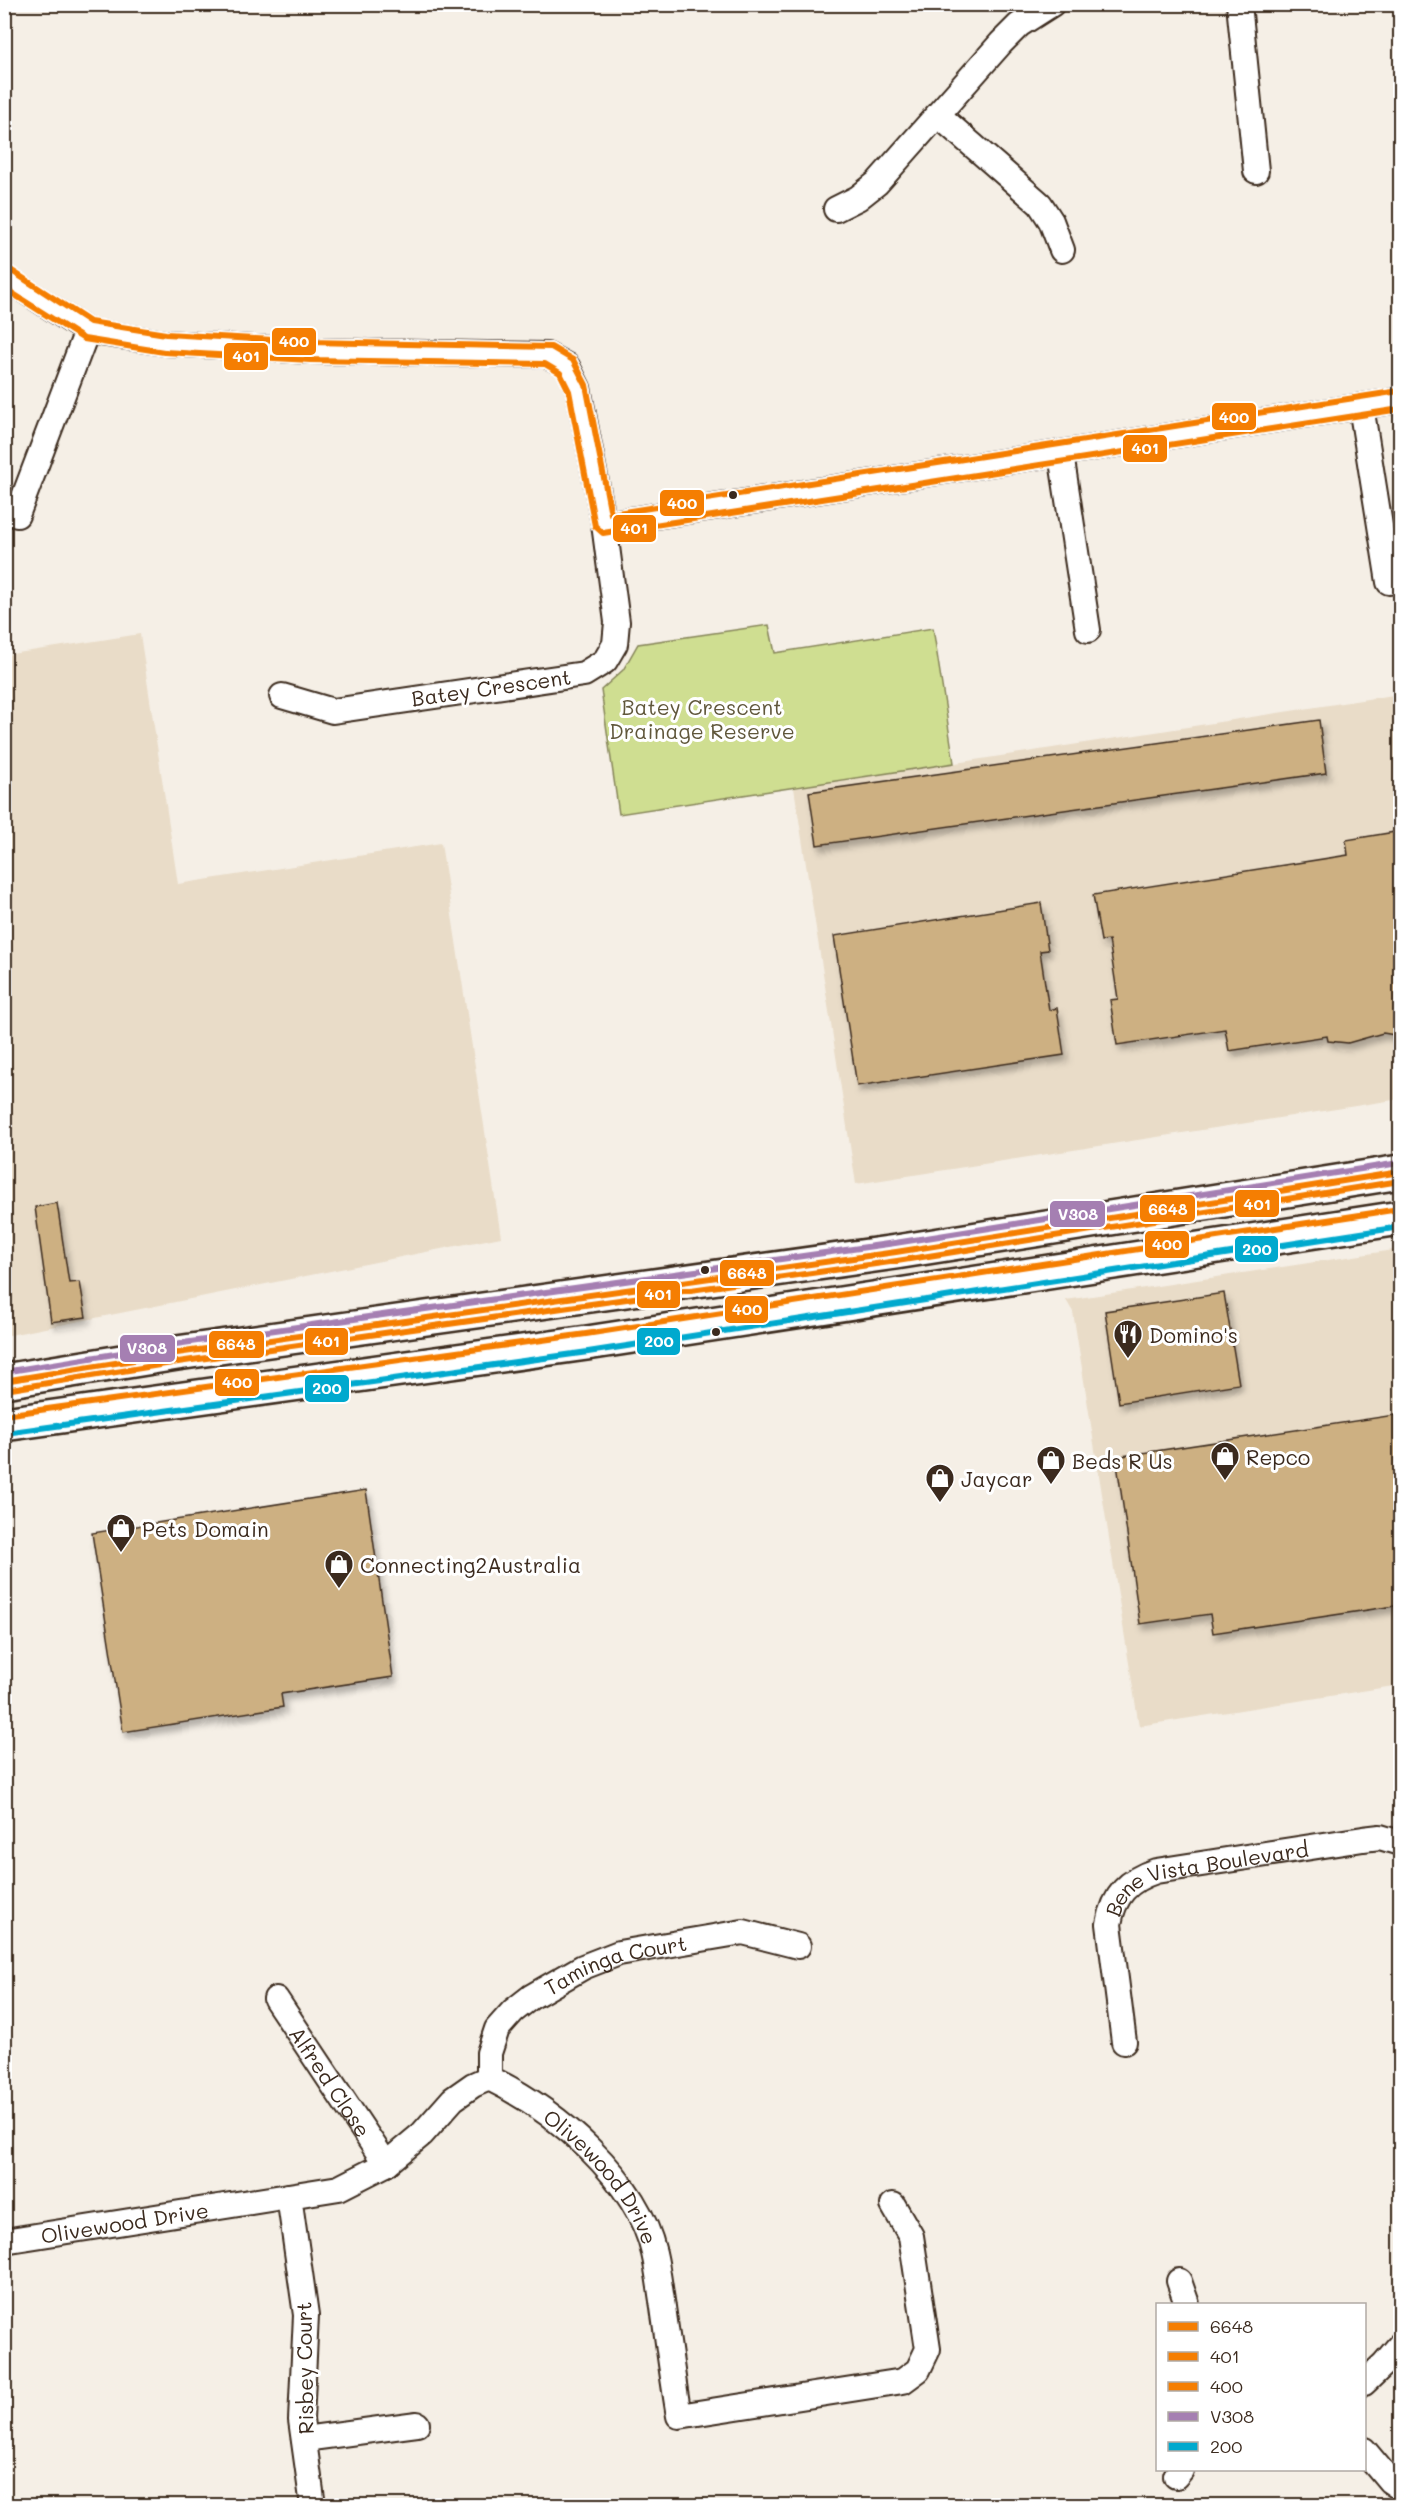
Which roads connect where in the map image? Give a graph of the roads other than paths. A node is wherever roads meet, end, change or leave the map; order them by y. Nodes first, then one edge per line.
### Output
1 (1052, 4) edge
2 (1239, 4) edge
3 (938, 116) junction
4 (1256, 171) dead end
5 (836, 209) dead end
6 (1062, 250) dead end
7 (4, 277) edge
8 (87, 331) junction
9 (1401, 400) edge
10 (1361, 406) junction
11 (1061, 454) junction
12 (17, 514) dead end
13 (604, 524) junction
14 (1389, 582) dead end
15 (1088, 630) dead end
16 (282, 696) dead end
17 (1401, 1172) edge
18 (1118, 1216) junction
19 (1401, 1218) edge
20 (1125, 1261) junction
21 (177, 1353) junction
22 (4, 1380) edge
23 (182, 1400) junction
24 (4, 1424) edge
25 (1401, 1843) edge
26 (798, 1946) dead end
27 (276, 1999) dead end
28 (1124, 2042) dead end
29 (489, 2078) junction
30 (386, 2164) junction
31 (289, 2196) junction
32 (893, 2205) dead end
33 (4, 2241) edge
34 (1179, 2281) dead end
35 (1187, 2303) edge
36 (1401, 2345) edge
37 (1384, 2364) junction
38 (1366, 2382) edge
39 (1366, 2397) edge
40 (417, 2424) dead end
41 (304, 2439) junction
42 (1366, 2451) edge
43 (1366, 2470) edge
44 (1395, 2485) edge
45 (313, 2505) edge

1 - 3 street
2 - 4 street
3 - 5 street
3 - 6 street
7 - 8 street, Batey Crescent
8 - 12 street
8 - 13 street, Batey Crescent
9 - 10 street
10 - 11 street
10 - 14 street
11 - 13 street
11 - 15 street
13 - 16 street, Batey Crescent
17 - 18 highway
18 - 20 highway
18 - 21 highway
19 - 20 highway
20 - 23 highway
21 - 22 highway
21 - 23 highway
23 - 24 highway
25 - 28 street, Bene Vista Boulevard
26 - 29 street, Taminga Court
27 - 30 street, Alfred Close
29 - 30 street, Olivewood Drive
29 - 32 street, Olivewood Drive
30 - 31 street, Olivewood Drive
31 - 33 street, Olivewood Drive
31 - 41 street, Risbey Court
34 - 35 street
36 - 37 street
37 - 38 street
37 - 39 street
40 - 41 street
41 - 45 street, Risbey Court
42 - 44 street
43 - 44 street

